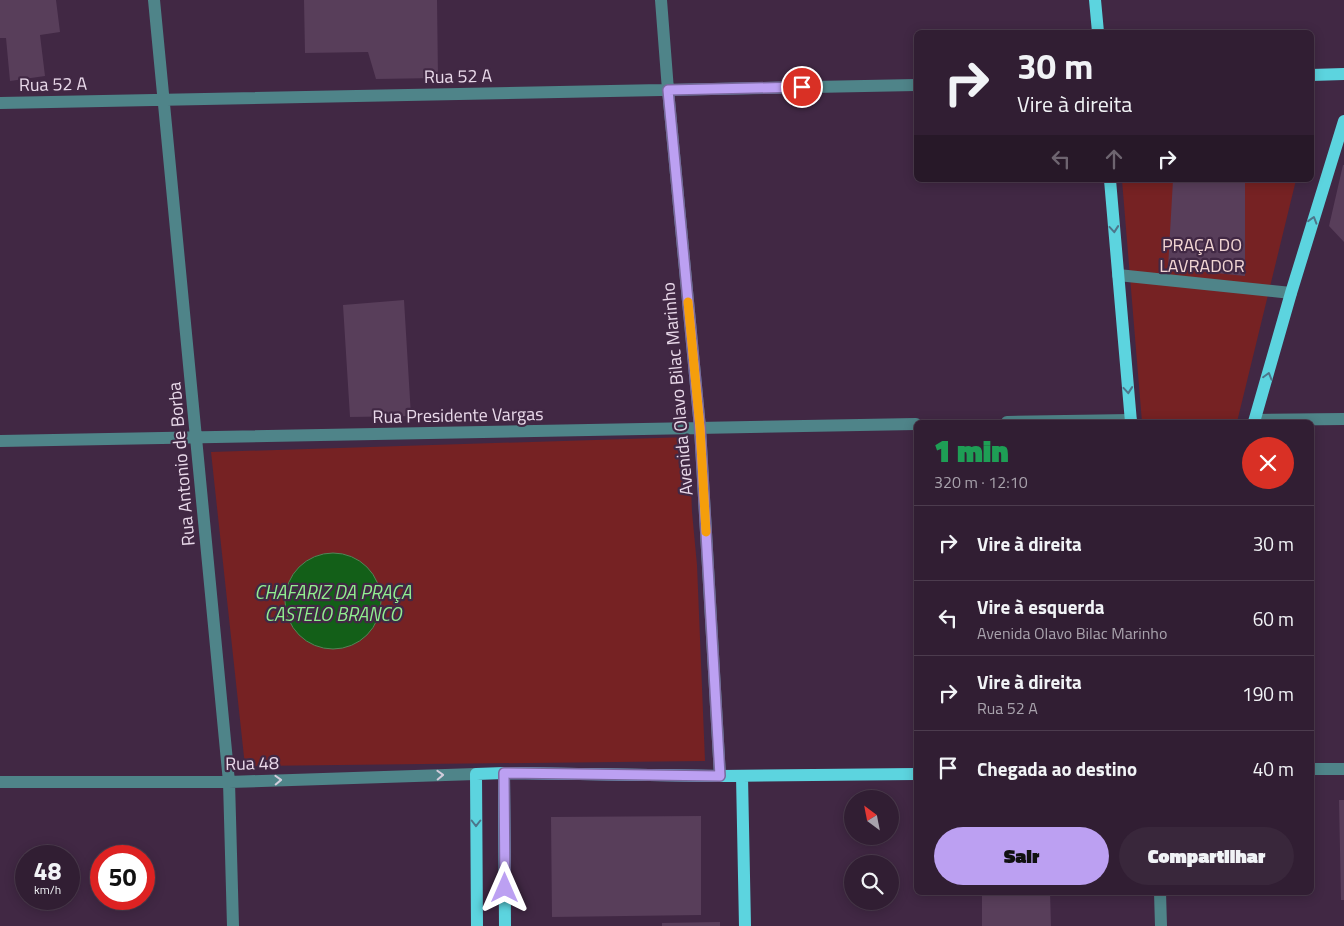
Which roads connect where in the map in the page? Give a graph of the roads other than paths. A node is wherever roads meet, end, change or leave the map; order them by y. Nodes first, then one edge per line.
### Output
1 (154, 0) edge
2 (662, 0) edge
3 (1095, 0) edge
4 (1098, 30) edge
5 (1343, 71) edge
6 (1314, 75) edge
7 (914, 85) edge
8 (668, 90) junction
9 (163, 100) junction
10 (0, 103) edge
11 (1344, 121) edge
12 (1110, 182) edge
13 (1118, 275) junction
14 (1291, 293) junction
15 (1344, 418) edge
16 (1131, 420) edge
17 (1255, 420) edge
18 (1285, 420) edge
19 (914, 424) edge
20 (700, 428) junction
21 (196, 438) junction
22 (0, 441) edge
23 (1344, 768) edge
24 (1314, 769) edge
25 (504, 773) junction
26 (476, 774) junction
27 (914, 774) edge
28 (720, 776) junction
29 (742, 776) junction
30 (0, 782) edge
31 (229, 782) junction
32 (1160, 895) edge
33 (233, 926) edge
34 (477, 926) edge
35 (505, 926) edge
36 (745, 926) edge
37 (1161, 926) edge

1 - 9 street, Rua Antonio de Borba
2 - 8 street, Avenida Olavo Bilac Marinho
3 - 4 main road
5 - 6 main road
7 - 8 street, Rua 52 A
8 - 9 street, Rua 52 A
8 - 20 street, Avenida Olavo Bilac Marinho
9 - 10 street, Rua 52 A
9 - 21 street, Rua Antonio de Borba
14 -> 11 main road
12 -> 13 main road
13 - 14 street
13 -> 16 main road
17 -> 14 main road
15 - 18 street
19 - 20 street, Rua Presidente Vargas
20 - 21 street, Rua Presidente Vargas
20 - 28 street, Avenida Olavo Bilac Marinho
21 - 22 street, Rua Presidente Vargas
21 - 31 street, Rua Antonio de Borba
23 - 24 street
25 - 26 main road, Rua 48
25 - 28 main road, Rua 48
25 - 35 main road
31 -> 26 street, Rua 48
26 -> 34 main road
27 - 29 main road, Rua 48
28 - 29 main road, Rua 48
29 - 36 main road
30 - 31 street, Rua 48
31 - 33 street, Rua Antonio de Borba
32 - 37 street

